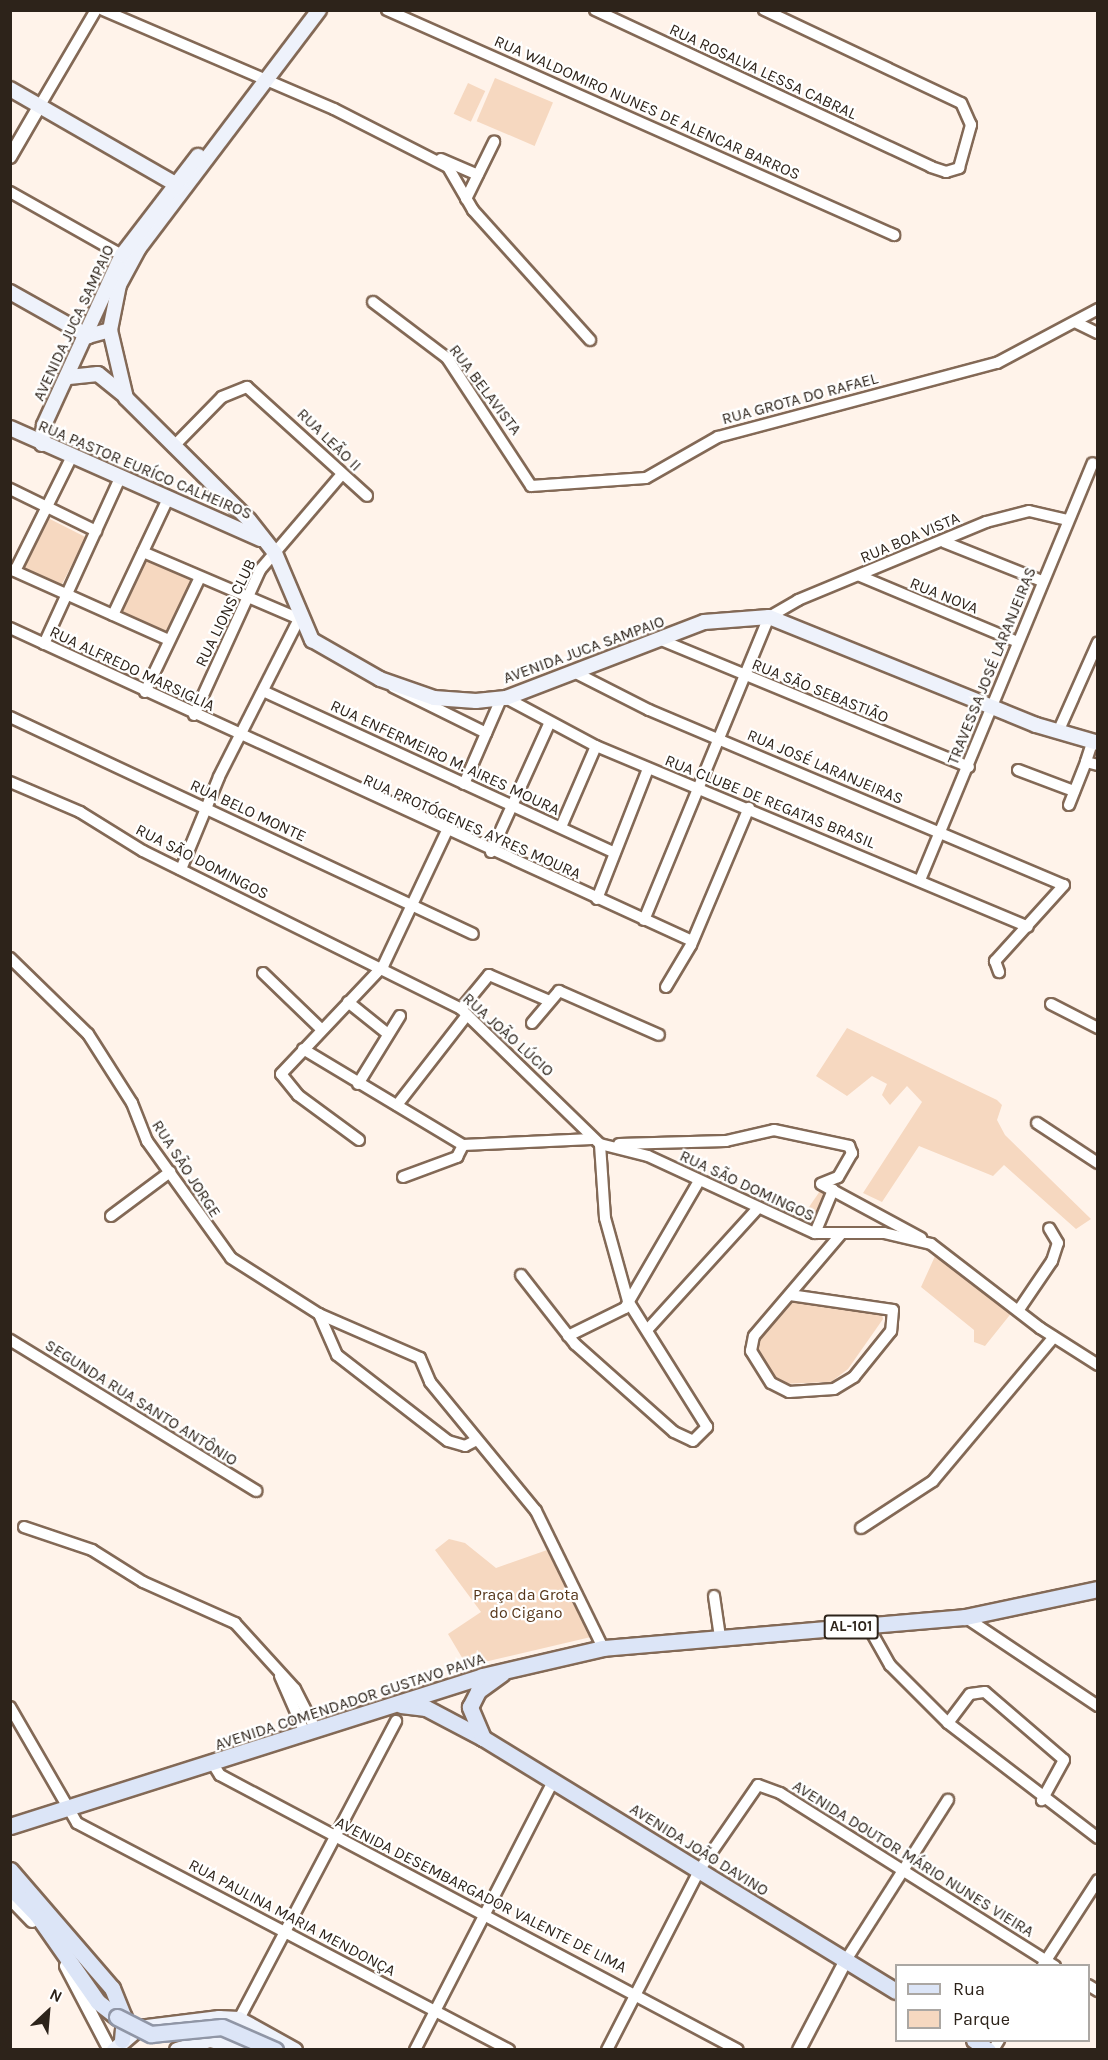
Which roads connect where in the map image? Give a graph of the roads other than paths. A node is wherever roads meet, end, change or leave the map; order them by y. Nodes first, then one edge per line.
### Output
1 (96, 10) edge
2 (103, 10) edge
3 (387, 10) edge
4 (595, 10) edge
5 (764, 10) edge
6 (314, 12) edge
7 (611, 14) edge
8 (267, 80) junction
9 (10, 89) edge
10 (39, 107) junction
11 (494, 142) dead end
12 (10, 158) edge
13 (435, 158) junction
14 (477, 175) junction
15 (180, 187) junction
16 (10, 192) edge
17 (466, 199) junction
18 (894, 235) dead end
19 (122, 255) junction
20 (10, 292) edge
21 (373, 302) dead end
22 (1098, 309) edge
23 (1075, 322) junction
24 (110, 330) junction
25 (1098, 333) edge
26 (88, 336) junction
27 (590, 340) dead end
28 (69, 377) junction
29 (126, 398) junction
30 (44, 425) junction
31 (10, 428) edge
32 (29, 437) junction
33 (42, 444) junction
34 (173, 447) junction
35 (71, 458) junction
36 (1093, 463) dead end
37 (341, 475) junction
38 (119, 480) junction
39 (531, 486) joint
40 (10, 489) edge
41 (224, 494) junction
42 (367, 496) dead end
43 (167, 501) junction
44 (47, 507) junction
45 (210, 516) junction
46 (1067, 520) junction
47 (96, 531) junction
48 (944, 542) junction
49 (271, 548) junction
50 (143, 552) junction
51 (13, 570) edge
52 (860, 576) junction
53 (200, 577) junction
54 (1042, 581) junction
55 (66, 594) junction
56 (247, 598) junction
57 (113, 615) junction
58 (769, 617) junction
59 (299, 619) junction
60 (10, 628) edge
61 (169, 640) junction
62 (661, 640) junction
63 (1018, 642) junction
64 (44, 644) junction
65 (1097, 646) edge
66 (576, 673) junction
67 (744, 677) junction
68 (380, 679) junction
69 (263, 691) junction
70 (145, 692) junction
71 (503, 698) junction
72 (993, 707) junction
73 (194, 715) junction
74 (10, 717) edge
75 (549, 724) junction
76 (1058, 732) junction
77 (486, 733) junction
78 (241, 737) junction
79 (720, 740) junction
80 (1095, 743) edge
81 (596, 746) junction
82 (1086, 762) junction
83 (1098, 765) edge
84 (969, 767) junction
85 (648, 768) junction
86 (1018, 770) dead end
87 (10, 783) edge
88 (464, 784) junction
89 (698, 788) junction
90 (1074, 791) junction
91 (512, 805) junction
92 (1069, 805) dead end
93 (206, 808) junction
94 (749, 808) junction
95 (561, 828) junction
96 (942, 832) junction
97 (447, 833) junction
98 (491, 852) junction
99 (615, 853) junction
100 (181, 869) junction
101 (920, 880) junction
102 (597, 899) junction
103 (414, 904) junction
104 (644, 920) junction
105 (1028, 927) junction
106 (473, 934) dead end
107 (692, 941) junction
108 (10, 958) edge
109 (382, 966) junction
110 (996, 967) dead end
111 (263, 973) dead end
112 (666, 987) dead end
113 (547, 1000) junction
114 (348, 1002) junction
115 (1051, 1004) dead end
116 (464, 1012) junction
117 (400, 1016) dead end
118 (532, 1023) dead end
119 (1098, 1028) edge
120 (321, 1029) junction
121 (388, 1034) junction
122 (659, 1035) dead end
123 (303, 1049) junction
124 (358, 1084) junction
125 (397, 1105) junction
126 (1037, 1124) dead end
127 (359, 1140) dead end
128 (596, 1141) junction
129 (617, 1144) junction
130 (463, 1145) junction
131 (1098, 1163) edge
132 (170, 1172) junction
133 (403, 1177) dead end
134 (699, 1181) junction
135 (833, 1190) junction
136 (758, 1208) junction
137 (111, 1216) dead end
138 (1049, 1228) dead end
139 (815, 1233) junction
140 (842, 1233) junction
141 (931, 1244) junction
142 (521, 1275) dead end
143 (790, 1295) junction
144 (628, 1301) junction
145 (1020, 1308) junction
146 (320, 1314) junction
147 (648, 1329) junction
148 (568, 1336) junction
149 (1053, 1338) junction
150 (10, 1340) edge
151 (1098, 1365) edge
152 (477, 1440) junction
153 (256, 1491) dead end
154 (24, 1527) dead end
155 (861, 1528) dead end
156 (1098, 1589) edge
157 (714, 1596) dead end
158 (965, 1617) junction
159 (868, 1626) junction
160 (720, 1637) junction
161 (603, 1648) junction
162 (504, 1672) junction
163 (398, 1705) junction
164 (1098, 1706) edge
165 (10, 1707) edge
166 (396, 1721) dead end
167 (948, 1723) junction
168 (311, 1732) junction
169 (483, 1738) junction
170 (213, 1764) junction
171 (553, 1782) junction
172 (948, 1800) dead end
173 (1042, 1800) junction
174 (64, 1809) junction
175 (10, 1826) edge
176 (335, 1837) junction
177 (1098, 1839) edge
178 (700, 1869) junction
179 (10, 1870) edge
180 (901, 1870) junction
181 (1098, 1880) edge
182 (10, 1887) edge
183 (10, 1898) edge
184 (484, 1916) junction
185 (285, 1931) junction
186 (846, 1960) junction
187 (1048, 1964) edge
188 (895, 1990) edge
189 (637, 1993) junction
190 (436, 2011) junction
191 (239, 2019) junction
192 (115, 2046) edge
193 (177, 2049) edge
194 (251, 2049) edge
195 (275, 2049) edge
196 (295, 2049) edge
197 (415, 2049) edge
198 (509, 2049) edge
199 (607, 2049) edge
200 (738, 2049) edge
201 (799, 2049) edge

1 - 10 street
2 - 8 street
3 - 18 street, RUA WALDOMIRO NUNES DE ALENCAR BARROS
4 - 7 street, RUA ROSALVA LESSA CABRAL
5 - 7 street, RUA ROSALVA LESSA CABRAL
6 - 8 main road, AVENIDA JUCA SAMPAIO
8 - 13 street
8 - 15 main road, AVENIDA JUCA SAMPAIO
9 - 10 main road
10 - 12 street
10 - 15 main road
11 - 14 street
13 - 14 street
13 - 17 street
14 - 17 street
15 - 19 main road, AVENIDA JUCA SAMPAIO
15 - 24 main road, AVENIDA JUCA SAMPAIO
16 - 19 street
17 - 27 street
19 - 26 main road, AVENIDA JUCA SAMPAIO
20 - 26 main road
21 - 39 street, RUA BELAVISTA
22 - 23 street, RUA GROTA DO RAFAEL
23 - 25 street
23 - 39 street, RUA GROTA DO RAFAEL
24 - 26 main road
24 - 29 main road, AVENIDA JUCA SAMPAIO
26 - 28 main road, AVENIDA JUCA SAMPAIO
28 - 29 main road
28 - 30 main road, AVENIDA JUCA SAMPAIO
29 - 34 main road, AVENIDA JUCA SAMPAIO
30 - 32 main road
30 - 33 main road, AVENIDA JUCA SAMPAIO
31 - 32 main road, RUA PASTOR EURÍCO CALHEIROS
32 - 33 main road, RUA PASTOR EURÍCO CALHEIROS
33 - 35 main road, RUA PASTOR EURÍCO CALHEIROS
34 - 37 street, RUA LEÃO II
34 - 41 main road, AVENIDA JUCA SAMPAIO
35 - 38 main road, RUA PASTOR EURÍCO CALHEIROS
35 - 44 street
36 - 46 street, TRAVESSA JOSÉ LARANJEIRAS
37 - 42 street, RUA LEÃO II
37 - 49 street, RUA LIONS CLUB
38 - 43 main road, RUA PASTOR EURÍCO CALHEIROS
38 - 47 street
40 - 44 street
41 - 45 main road
41 - 49 main road, AVENIDA JUCA SAMPAIO
43 - 45 main road, RUA PASTOR EURÍCO CALHEIROS
43 - 50 street
44 - 47 street
44 - 51 street
45 - 49 main road, RUA PASTOR EURÍCO CALHEIROS
46 - 48 street, RUA BOA VISTA
46 - 54 street, TRAVESSA JOSÉ LARANJEIRAS
47 - 55 street
48 - 52 street, RUA BOA VISTA
48 - 54 street
49 - 56 street, RUA LIONS CLUB
49 - 59 main road, AVENIDA JUCA SAMPAIO
50 - 53 street
50 - 57 street
51 - 55 street
52 - 58 street, RUA BOA VISTA
52 - 63 street, RUA NOVA
53 - 56 street
53 - 61 street
54 - 63 street, TRAVESSA JOSÉ LARANJEIRAS
55 - 57 street
55 - 64 street
56 - 59 street
56 - 73 street, RUA LIONS CLUB
57 - 61 street
58 - 62 main road, AVENIDA JUCA SAMPAIO
58 - 67 street
58 - 72 main road, AVENIDA JUCA SAMPAIO
59 - 68 main road, AVENIDA JUCA SAMPAIO
59 - 69 street
60 - 64 street, RUA ALFREDO MARSIGLIA
61 - 70 street
62 - 66 main road, AVENIDA JUCA SAMPAIO
62 - 67 street, RUA SÃO SEBASTIÃO
63 - 72 street, TRAVESSA JOSÉ LARANJEIRAS
64 - 70 street, RUA ALFREDO MARSIGLIA
65 - 76 street
66 - 71 main road, AVENIDA JUCA SAMPAIO
66 - 79 street, RUA JOSÉ LARANJEIRAS
67 - 79 street
67 - 84 street, RUA SÃO SEBASTIÃO
68 - 71 main road, AVENIDA JUCA SAMPAIO
68 - 77 street
69 - 78 street
69 - 88 street, RUA ENFERMEIRO M. AIRES MOURA
70 - 73 street, RUA ALFREDO MARSIGLIA
71 - 75 street, RUA CLUBE DE REGATAS BRASIL
71 - 77 street
72 - 76 main road, AVENIDA JUCA SAMPAIO
72 - 84 street, TRAVESSA JOSÉ LARANJEIRAS
73 - 78 street, RUA ALFREDO MARSIGLIA
74 - 93 street, RUA BELO MONTE
75 - 81 street, RUA CLUBE DE REGATAS BRASIL
75 - 91 street
76 - 80 main road, AVENIDA JUCA SAMPAIO
77 - 88 street
78 - 93 street
78 - 97 street, RUA PROTÓGENES AYRES MOURA
79 - 89 street
79 - 96 street, RUA JOSÉ LARANJEIRAS
80 - 82 street
81 - 85 street, RUA CLUBE DE REGATAS BRASIL
81 - 95 street
82 - 83 street
82 - 90 street
84 - 96 street, TRAVESSA JOSÉ LARANJEIRAS
85 - 89 street, RUA CLUBE DE REGATAS BRASIL
85 - 99 street
86 - 90 street
87 - 100 street, RUA SÃO DOMINGOS
88 - 91 street, RUA ENFERMEIRO M. AIRES MOURA
89 - 94 street, RUA CLUBE DE REGATAS BRASIL
89 - 104 street
90 - 92 street
91 - 95 street, RUA ENFERMEIRO M. AIRES MOURA
91 - 98 street
93 - 100 street
93 - 103 street, RUA BELO MONTE
94 - 101 street, RUA CLUBE DE REGATAS BRASIL
94 - 107 street
95 - 99 street, RUA ENFERMEIRO M. AIRES MOURA
96 - 101 street, TRAVESSA JOSÉ LARANJEIRAS
96 - 105 street, RUA JOSÉ LARANJEIRAS
97 - 98 street, RUA PROTÓGENES AYRES MOURA
97 - 103 street
98 - 102 street, RUA PROTÓGENES AYRES MOURA
99 - 102 street
100 - 109 street, RUA SÃO DOMINGOS
101 - 105 street, RUA CLUBE DE REGATAS BRASIL
102 - 104 street, RUA PROTÓGENES AYRES MOURA
103 - 106 street, RUA BELO MONTE
103 - 109 street
104 - 107 street, RUA PROTÓGENES AYRES MOURA
105 - 110 street
107 - 112 street
108 - 132 street, RUA SÃO JORGE
109 - 114 street
109 - 116 street, RUA JOÃO LÚCIO
111 - 120 street
113 - 116 street
113 - 118 street
113 - 122 street
114 - 120 street
114 - 121 street
115 - 119 street
116 - 125 street
116 - 128 street, RUA JOÃO LÚCIO
117 - 121 street
120 - 123 street
121 - 124 street
123 - 124 street
123 - 127 street
124 - 125 street
125 - 130 street
126 - 131 street
128 - 129 street, RUA SÃO DOMINGOS
128 - 130 street, RUA SÃO DOMINGOS
128 - 144 street
129 - 134 street, RUA SÃO DOMINGOS
129 - 135 street
130 - 133 street
132 - 137 street
132 - 146 street, RUA SÃO JORGE
134 - 136 street, RUA SÃO DOMINGOS
134 - 144 street
135 - 139 street
135 - 141 street
136 - 139 street, RUA SÃO DOMINGOS
136 - 147 street
138 - 145 street
139 - 140 street, RUA SÃO DOMINGOS
140 - 141 street, RUA SÃO DOMINGOS
140 - 143 street
141 - 145 street, RUA SÃO DOMINGOS
142 - 148 street
143 - 143 street
144 - 147 street
144 - 148 street
145 - 149 street, RUA SÃO DOMINGOS
146 - 152 street, RUA SÃO JORGE
146 - 152 street
147 - 148 street
149 - 151 street, RUA SÃO DOMINGOS
149 - 155 street
150 - 153 street, SEGUNDA RUA SANTO ANTÔNIO
152 - 161 street, RUA SÃO JORGE
154 - 168 street
156 - 158 main road, AVENIDA COMENDADOR GUSTAVO PAIVA / AL-101
157 - 160 street
158 - 159 main road, AVENIDA COMENDADOR GUSTAVO PAIVA / AL-101
158 - 164 street
159 - 160 main road, AVENIDA COMENDADOR GUSTAVO PAIVA / AL-101
159 - 167 street
160 - 161 main road, AVENIDA COMENDADOR GUSTAVO PAIVA / AL-101
161 - 162 main road, AVENIDA COMENDADOR GUSTAVO PAIVA / AL-101
162 - 163 main road, AVENIDA COMENDADOR GUSTAVO PAIVA
162 - 169 main road
163 - 168 main road, AVENIDA COMENDADOR GUSTAVO PAIVA
163 - 169 main road, AVENIDA JOÃO DAVINO
165 - 174 street
166 - 176 street
167 - 173 street
167 - 173 street
168 - 170 main road, AVENIDA COMENDADOR GUSTAVO PAIVA
169 - 171 main road, AVENIDA JOÃO DAVINO
170 - 174 main road, AVENIDA COMENDADOR GUSTAVO PAIVA
170 - 176 street, AVENIDA DESEMBARGADOR VALENTE DE LIMA
171 - 178 main road, AVENIDA JOÃO DAVINO
171 - 184 street
172 - 180 street
173 - 177 street
174 - 175 main road, AVENIDA COMENDADOR GUSTAVO PAIVA
174 - 185 street, RUA PAULINA MARIA MENDONÇA
176 - 184 street, AVENIDA DESEMBARGADOR VALENTE DE LIMA
176 - 185 street
178 - 180 street, AVENIDA DOUTOR MÁRIO NUNES VIEIRA
178 - 186 main road, AVENIDA JOÃO DAVINO
178 - 189 street
179 - 192 main road
180 - 186 street
180 - 187 street, AVENIDA DOUTOR MÁRIO NUNES VIEIRA
181 - 187 street
182 - 195 main road, bridge
183 - 192 street
184 - 189 street, AVENIDA DESEMBARGADOR VALENTE DE LIMA
184 - 190 street
185 - 190 street, RUA PAULINA MARIA MENDONÇA
185 - 191 street
186 - 188 main road, AVENIDA JOÃO DAVINO
186 - 201 street
189 - 199 street
189 - 200 street, AVENIDA DESEMBARGADOR VALENTE DE LIMA
190 - 197 street
190 - 198 street, RUA PAULINA MARIA MENDONÇA
191 - 192 main road
191 - 196 main road
193 - 194 main road

